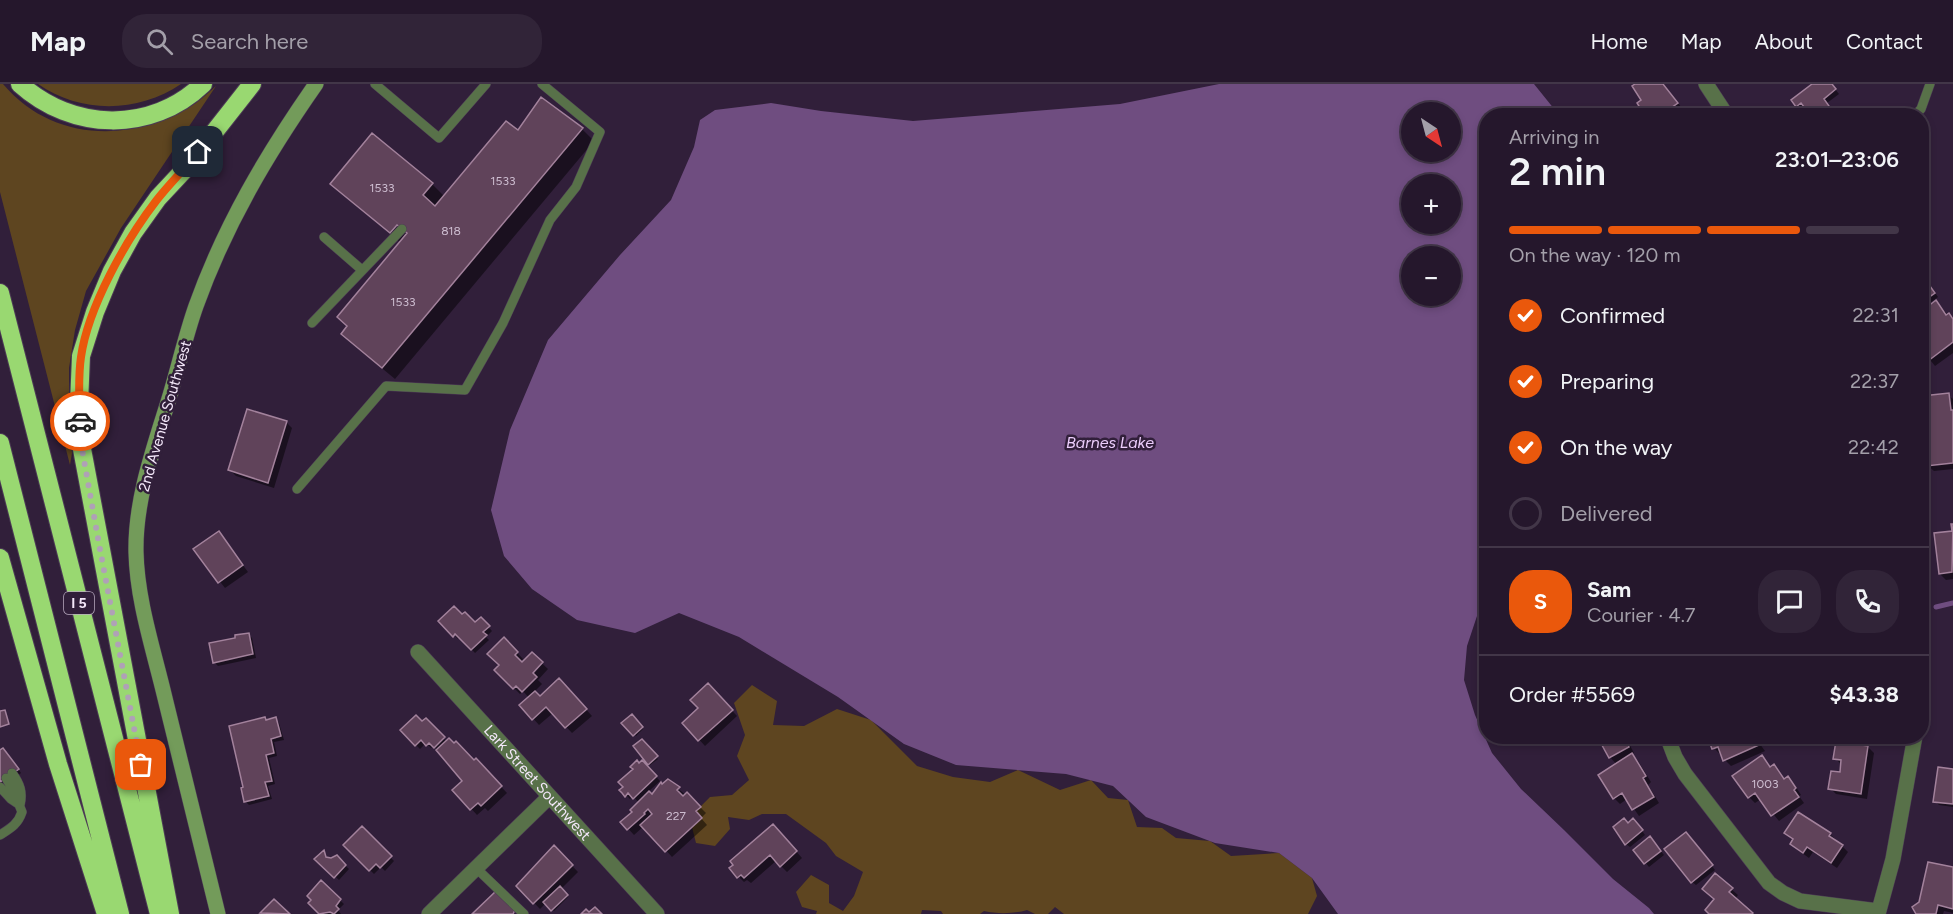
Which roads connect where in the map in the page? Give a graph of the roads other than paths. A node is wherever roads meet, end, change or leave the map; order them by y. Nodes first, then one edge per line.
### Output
1 (20, 84) edge
2 (203, 84) edge
3 (252, 84) edge
4 (316, 84) edge
5 (375, 84) edge
6 (486, 84) edge
7 (542, 84) edge
8 (1706, 84) edge
9 (1930, 84) edge
10 (1722, 108) edge
11 (1921, 108) edge
12 (402, 229) dead end
13 (324, 237) dead end
14 (362, 270) junction
15 (0, 293) edge
16 (312, 323) dead end
17 (0, 443) edge
18 (297, 489) dead end
19 (0, 558) edge
20 (418, 652) dead end
21 (1670, 744) edge
22 (1915, 744) edge
23 (6, 780) edge
24 (549, 797) junction
25 (0, 835) edge
26 (476, 868) junction
27 (1878, 912) edge
28 (106, 914) edge
29 (120, 914) edge
30 (159, 914) edge
31 (170, 914) edge
32 (218, 914) edge
33 (429, 914) edge
34 (524, 914) edge
35 (657, 914) edge

1 - 2 highway
3 - 31 highway
4 - 32 street, 2nd Avenue Southwest
5 - 6 lane
7 - 18 lane
8 - 10 street
9 - 11 lane
12 - 14 lane
13 - 14 lane
14 - 16 lane
15 - 30 highway, I 5
17 - 29 highway, I 5
19 - 28 highway
20 - 24 street, Lark Street Southwest
21 - 27 street
22 - 27 street
23 - 25 lane
24 - 26 street
24 - 35 street, Lark Street Southwest
26 - 33 street
26 - 34 lane

